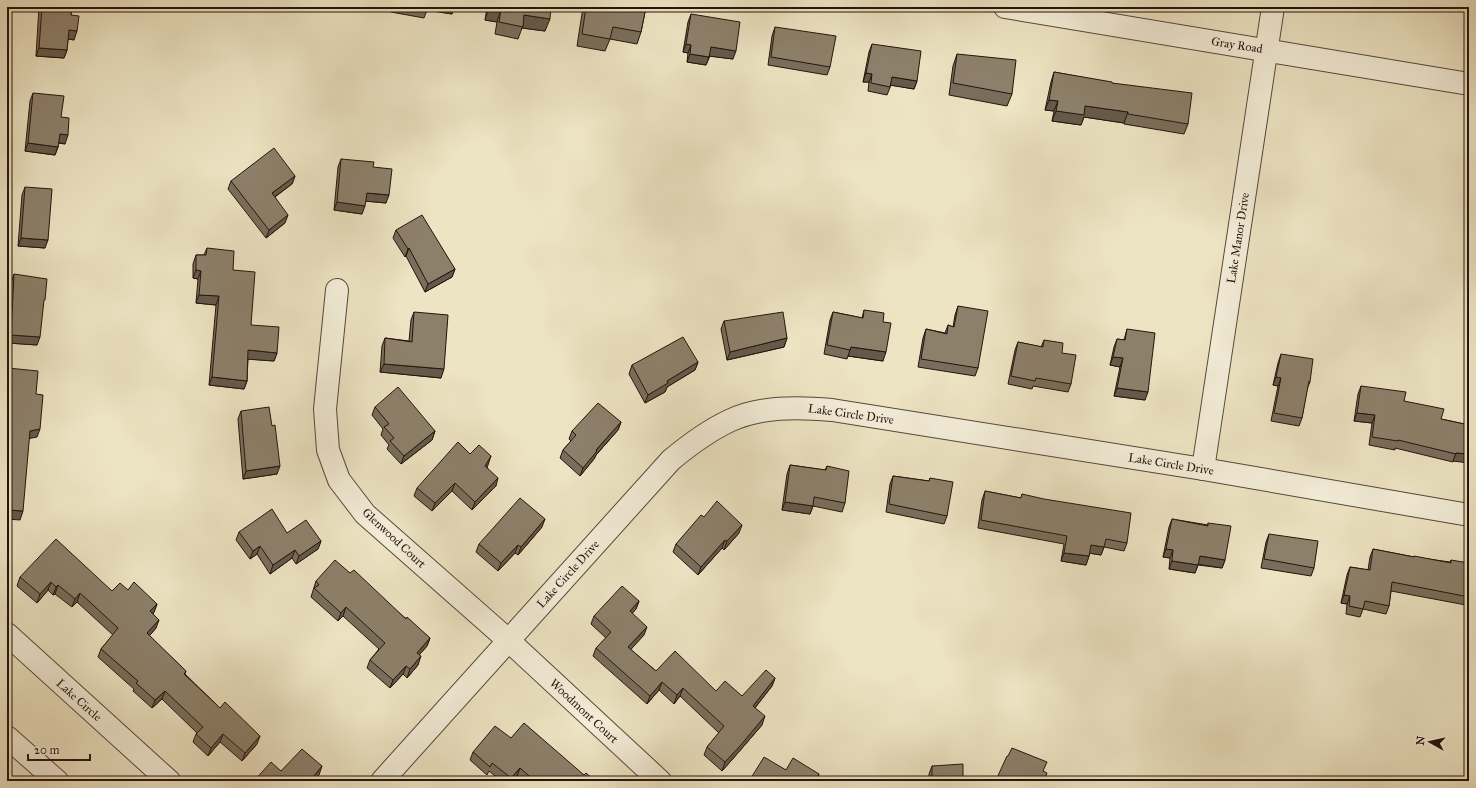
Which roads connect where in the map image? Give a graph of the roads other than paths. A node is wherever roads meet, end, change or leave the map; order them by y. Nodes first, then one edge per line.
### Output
1 (1005, 7) edge
2 (1273, 7) edge
3 (1266, 50) junction
4 (1469, 84) edge
5 (337, 290) dead end
6 (1203, 469) junction
7 (1469, 515) edge
8 (7, 634) edge
9 (508, 640) junction
10 (7, 737) edge
11 (57, 781) edge
12 (169, 781) edge
13 (382, 781) edge
14 (660, 781) edge

1 - 3 street, Gray Road
2 - 3 street, Lake Manor Drive
3 - 4 street, Gray Road
3 - 6 street, Lake Manor Drive
5 - 9 street, Glenwood Court
6 - 7 street, Lake Circle Drive
6 - 9 street, Lake Circle Drive
8 - 12 street, Lake Circle
9 - 13 street, Lake Circle Drive
9 - 14 street, Woodmont Court
10 - 11 street

